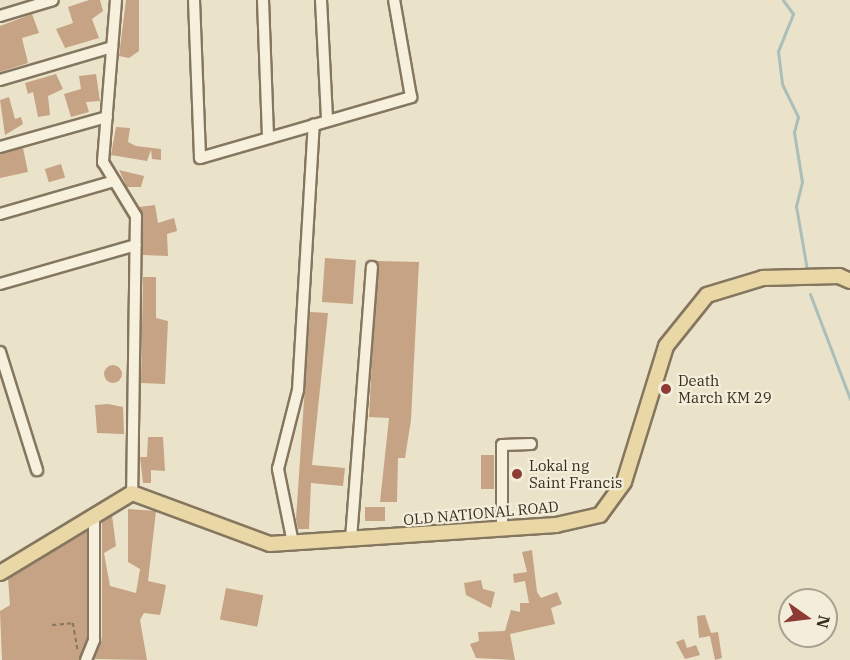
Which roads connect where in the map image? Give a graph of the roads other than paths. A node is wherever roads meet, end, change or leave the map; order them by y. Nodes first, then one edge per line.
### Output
1 (53, 0) edge
2 (116, 0) edge
3 (194, 0) edge
4 (263, 0) edge
5 (321, 0) edge
6 (394, 0) edge
7 (0, 16) edge
8 (112, 47) junction
9 (0, 80) edge
10 (106, 117) junction
11 (327, 120) junction
12 (314, 124) junction
13 (268, 137) junction
14 (0, 147) edge
15 (114, 181) junction
16 (0, 214) edge
17 (136, 245) junction
18 (372, 267) dead end
19 (850, 281) edge
20 (0, 284) edge
21 (0, 352) edge
22 (531, 444) dead end
23 (37, 470) dead end
24 (132, 493) junction
25 (94, 516) junction
26 (502, 528) junction
27 (351, 539) junction
28 (293, 543) junction
29 (0, 573) edge
30 (86, 660) edge

1 - 7 street
2 - 8 street
3 - 13 street
4 - 13 street
5 - 11 street
6 - 11 street
8 - 9 street
8 - 10 street
10 - 14 street
10 - 15 street
11 - 12 street
12 - 13 street
12 - 28 street
15 - 16 street
15 - 17 street
17 - 20 street
17 - 24 street
18 - 27 street
19 - 26 main road, OLD NATIONAL ROAD
21 - 23 street
22 - 26 street
24 - 25 main road
24 - 28 main road, OLD NATIONAL ROAD
25 - 29 main road
25 - 30 street
26 - 27 main road, OLD NATIONAL ROAD
27 - 28 main road, OLD NATIONAL ROAD

